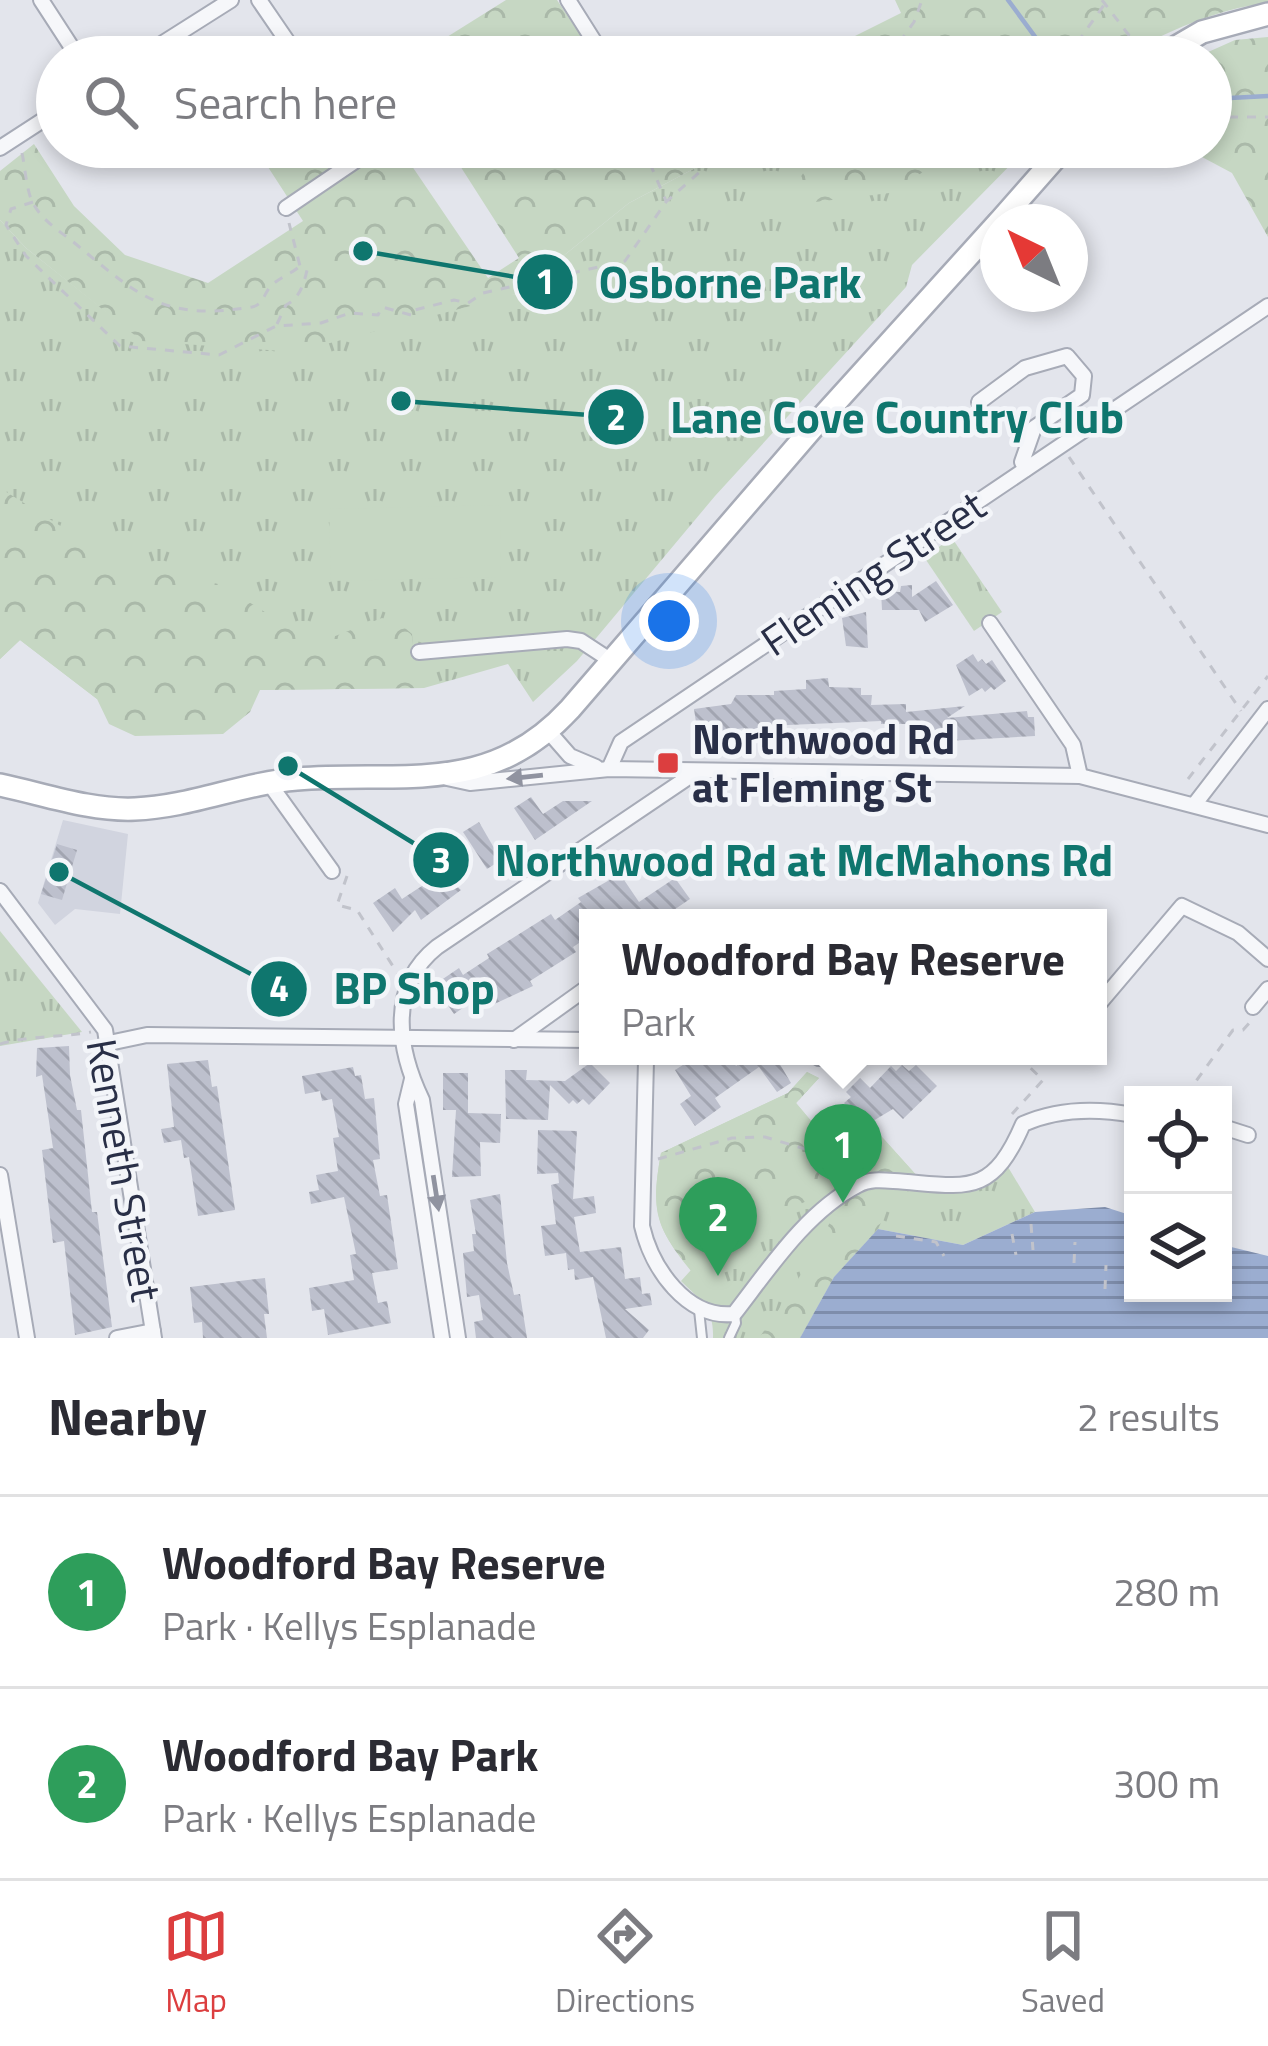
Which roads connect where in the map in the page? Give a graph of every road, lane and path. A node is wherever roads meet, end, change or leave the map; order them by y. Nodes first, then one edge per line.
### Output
1 (41, 0) edge
2 (231, 0) edge
3 (259, 0) edge
4 (568, 0) edge
5 (922, 0) edge
6 (1104, 2) edge
7 (1268, 14) edge
8 (64, 36) edge
9 (174, 36) edge
10 (284, 36) edge
11 (591, 36) edge
12 (903, 36) edge
13 (1081, 36) edge
14 (1129, 36) edge
15 (1195, 36) edge
16 (1232, 117) edge
17 (1268, 117) edge
18 (36, 125) edge
19 (19, 136) junction
20 (0, 148) edge
21 (345, 168) edge
22 (652, 168) edge
23 (705, 168) edge
24 (1046, 168) edge
25 (33, 202) junction
26 (667, 202) junction
27 (1014, 204) edge
28 (286, 208) joint
29 (980, 242) edge
30 (300, 266) junction
31 (1268, 306) edge
32 (276, 326) junction
33 (979, 402) dead end
34 (1061, 445) junction
35 (1026, 469) junction
36 (991, 623) dead end
37 (419, 652) dead end
38 (610, 660) junction
39 (1268, 676) edge
40 (1268, 709) edge
41 (1241, 711) junction
42 (549, 732) junction
43 (609, 769) junction
44 (697, 772) junction
45 (1080, 776) junction
46 (442, 777) junction
47 (1188, 779) dead end
48 (269, 783) junction
49 (0, 784) edge
50 (1194, 806) junction
51 (1268, 825) edge
52 (330, 868) joint
53 (0, 891) edge
54 (1268, 959) edge
55 (405, 986) junction
56 (1268, 989) edge
57 (579, 993) edge
58 (1107, 994) edge
59 (1253, 1007) joint
60 (107, 1036) junction
61 (405, 1039) junction
62 (514, 1040) junction
63 (579, 1040) edge
64 (0, 1044) edge
65 (646, 1065) edge
66 (1027, 1065) edge
67 (412, 1079) junction
68 (1193, 1086) edge
69 (1011, 1113) dead end
70 (1124, 1113) edge
71 (1232, 1130) edge
72 (1248, 1136) dead end
73 (644, 1162) junction
74 (0, 1174) edge
75 (861, 1183) junction
76 (1031, 1225) dead end
77 (1012, 1234) dead end
78 (896, 1236) dead end
79 (1075, 1242) dead end
80 (1033, 1250) dead end
81 (1016, 1255) dead end
82 (944, 1256) dead end
83 (1074, 1263) dead end
84 (1106, 1264) dead end
85 (1105, 1289) dead end
86 (699, 1310) junction
87 (734, 1314) junction
88 (153, 1335) edge
89 (28, 1338) edge
90 (117, 1338) edge
91 (442, 1338) edge
92 (458, 1338) edge
93 (702, 1338) edge
94 (729, 1338) edge

1 - 8 street
2 - 9 street
3 - 10 street
4 - 11 street
5 - 12 path
6 - 13 path
6 - 14 path
7 - 15 main road
16 - 17 path
18 - 19 street
19 - 20 street
19 - 25 path
21 - 28 street
22 - 26 path
23 - 26 path
24 - 27 main road
25 - 30 path
25 - 32 path
26 - 32 path
28 - 30 path
29 - 38 main road
30 - 32 path
31 - 34 street, Fleming Street
33 - 35 street
34 - 35 street, Fleming Street
34 - 41 path
35 - 43 street, Fleming Street
36 - 45 street
37 - 38 street
38 - 42 main road
39 - 41 path
40 - 50 street
41 - 47 path
42 - 43 street
42 - 46 main road
43 - 44 street
43 -> 46 street
44 - 45 street
44 - 55 street
45 - 50 street
46 - 48 main road
48 - 49 main road
48 - 52 street
50 - 51 street
52 - 55 path
53 - 60 street, Kenneth Street
54 - 58 street
55 - 61 street
56 - 59 street
57 - 62 street
59 - 68 path
60 - 61 street
60 - 64 path
60 - 88 street, Kenneth Street
61 - 62 street
61 - 67 street
62 - 63 street
65 - 73 street
66 - 69 path
67 - 91 street
67 -> 92 street
70 - 75 street
71 - 72 street
73 - 75 path
73 - 86 street
74 - 89 street
75 - 87 street
76 - 80 path
77 - 81 path
78 - 82 path
79 - 83 path
84 - 85 path
86 - 87 street
86 - 93 lane
87 - 94 lane
88 - 90 street

